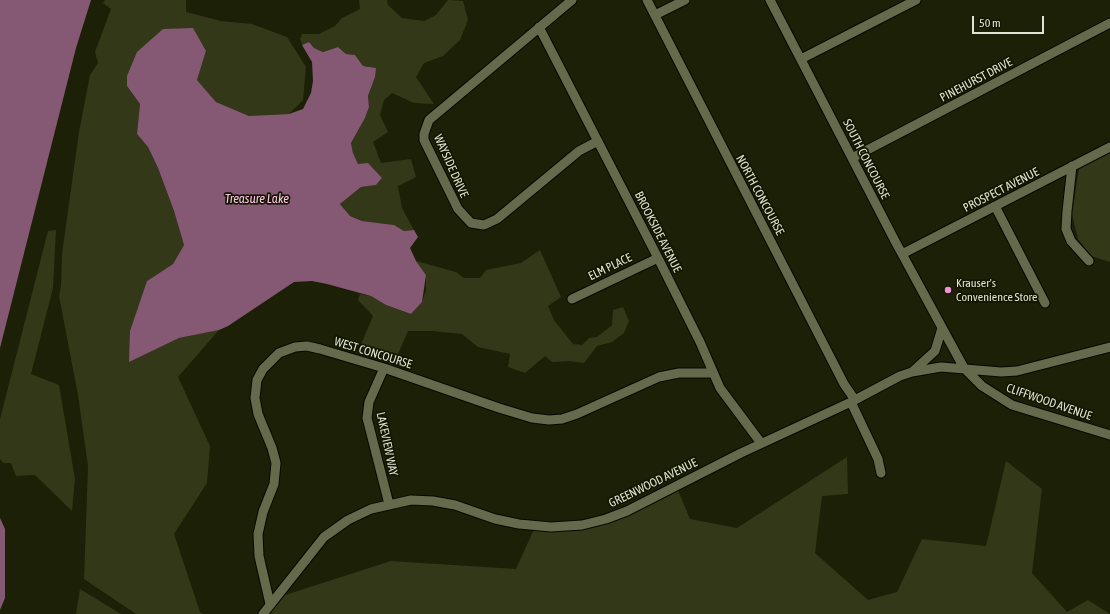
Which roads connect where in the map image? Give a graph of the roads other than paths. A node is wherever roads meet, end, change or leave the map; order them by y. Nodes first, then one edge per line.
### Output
1 (572, 0) edge
2 (647, 0) edge
3 (685, 0) edge
4 (770, 0) edge
5 (916, 0) edge
6 (655, 15) junction
7 (1110, 23) edge
8 (539, 27) junction
9 (801, 60) junction
10 (598, 141) junction
11 (1110, 147) edge
12 (852, 158) junction
13 (1072, 166) junction
14 (995, 206) junction
15 (902, 254) junction
16 (658, 258) junction
17 (1089, 261) dead end
18 (572, 300) dead end
19 (1045, 303) dead end
20 (942, 328) junction
21 (1110, 347) edge
22 (384, 368) junction
23 (964, 368) junction
24 (912, 372) junction
25 (713, 373) junction
26 (853, 401) junction
27 (1110, 435) edge
28 (761, 443) junction
29 (881, 473) dead end
30 (389, 504) junction
31 (270, 604) junction
32 (264, 614) edge

1 - 8 street, WAYSIDE DRIVE
2 - 6 street, NORTH CONCOURSE
3 - 6 street
4 - 9 street, SOUTH CONCOURSE
5 - 9 street
6 - 26 street, NORTH CONCOURSE
7 - 12 street, PINEHURST DRIVE
8 - 10 street, BROOKSIDE AVENUE
8 - 10 street, WAYSIDE DRIVE
9 - 12 street, SOUTH CONCOURSE
10 - 16 street, BROOKSIDE AVENUE
11 - 13 street, PROSPECT AVENUE
12 - 15 street, SOUTH CONCOURSE
13 - 14 street, PROSPECT AVENUE
13 - 17 street
14 - 15 street, PROSPECT AVENUE
14 - 19 street
15 - 20 street, SOUTH CONCOURSE
16 - 18 street, ELM PLACE
16 - 25 street, BROOKSIDE AVENUE
20 - 23 street, CLIFFWOOD AVENUE
20 - 24 street, GREENWOOD AVENUE
21 - 23 street, GREENWOOD AVENUE
22 - 25 street, WEST CONCOURSE
22 - 30 street, LAKEVIEW WAY
22 - 31 street, WEST CONCOURSE
23 - 24 street, GREENWOOD AVENUE
23 - 27 street, CLIFFWOOD AVENUE
24 - 26 street, GREENWOOD AVENUE
25 - 28 street, BROOKSIDE AVENUE
26 - 28 street, GREENWOOD AVENUE
26 - 29 street, NORTH CONCOURSE
28 - 30 street, GREENWOOD AVENUE
30 - 31 street, GREENWOOD AVENUE
31 - 32 street, GREENWOOD AVENUE

